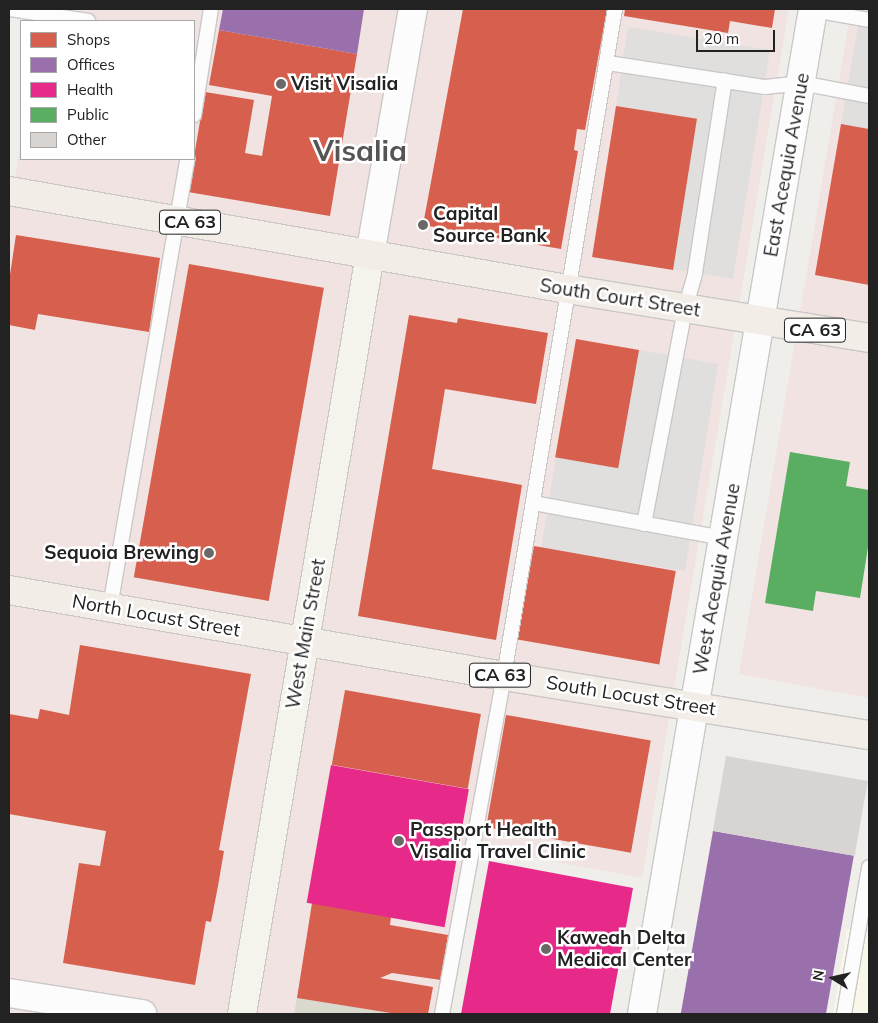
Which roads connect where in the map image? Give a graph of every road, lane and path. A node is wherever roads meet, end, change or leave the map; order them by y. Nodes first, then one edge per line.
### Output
1 (9, 9) edge
2 (212, 9) edge
3 (413, 9) edge
4 (616, 9) edge
5 (813, 10) edge
6 (81, 20) edge
7 (869, 20) edge
8 (200, 39) edge
9 (608, 63) junction
10 (725, 80) junction
11 (801, 83) junction
12 (869, 96) edge
13 (195, 102) edge
14 (187, 160) edge
15 (9, 191) edge
16 (176, 219) junction
17 (370, 255) junction
18 (567, 289) junction
19 (685, 309) junction
20 (760, 321) junction
21 (869, 338) edge
22 (533, 503) junction
23 (644, 524) junction
24 (724, 538) junction
25 (9, 590) edge
26 (110, 607) junction
27 (304, 641) junction
28 (504, 676) junction
29 (695, 706) junction
30 (869, 735) edge
31 (869, 866) edge
32 (9, 993) edge
33 (47, 1007) edge
34 (142, 1014) edge
35 (242, 1014) edge
36 (442, 1014) edge
37 (642, 1014) edge
38 (844, 1014) edge

1 - 6 lane
2 - 8 lane
3 - 17 street
4 - 9 lane
5 - 7 lane
5 - 11 street, East Acequia Avenue
8 - 13 lane
9 - 10 lane
9 - 18 lane
10 - 11 lane
10 - 19 lane
11 - 12 lane
11 - 20 street, East Acequia Avenue
14 - 16 lane
15 - 16 main road, CA 63
16 - 17 main road, CA 63
16 - 26 lane
17 - 18 main road, South Court Street / CA 63
17 - 27 street, West Main Street
18 - 19 main road, South Court Street / CA 63
18 - 22 lane
19 - 20 main road, South Court Street / CA 63
19 - 23 lane
20 - 21 main road, South Court Street / CA 63
20 - 24 street, West Acequia Avenue
22 - 23 lane
22 - 28 lane
23 - 24 lane
24 - 29 street, West Acequia Avenue
25 - 26 main road, North Locust Street / CA 63
26 - 27 main road, North Locust Street / CA 63
27 - 28 main road, South Locust Street / CA 63
27 - 35 street, West Main Street
28 - 29 main road, South Locust Street / CA 63
28 - 36 lane
29 - 30 main road, South Locust Street / CA 63
29 - 37 street, West Acequia Avenue
31 - 38 lane
32 - 33 street
33 - 34 street

